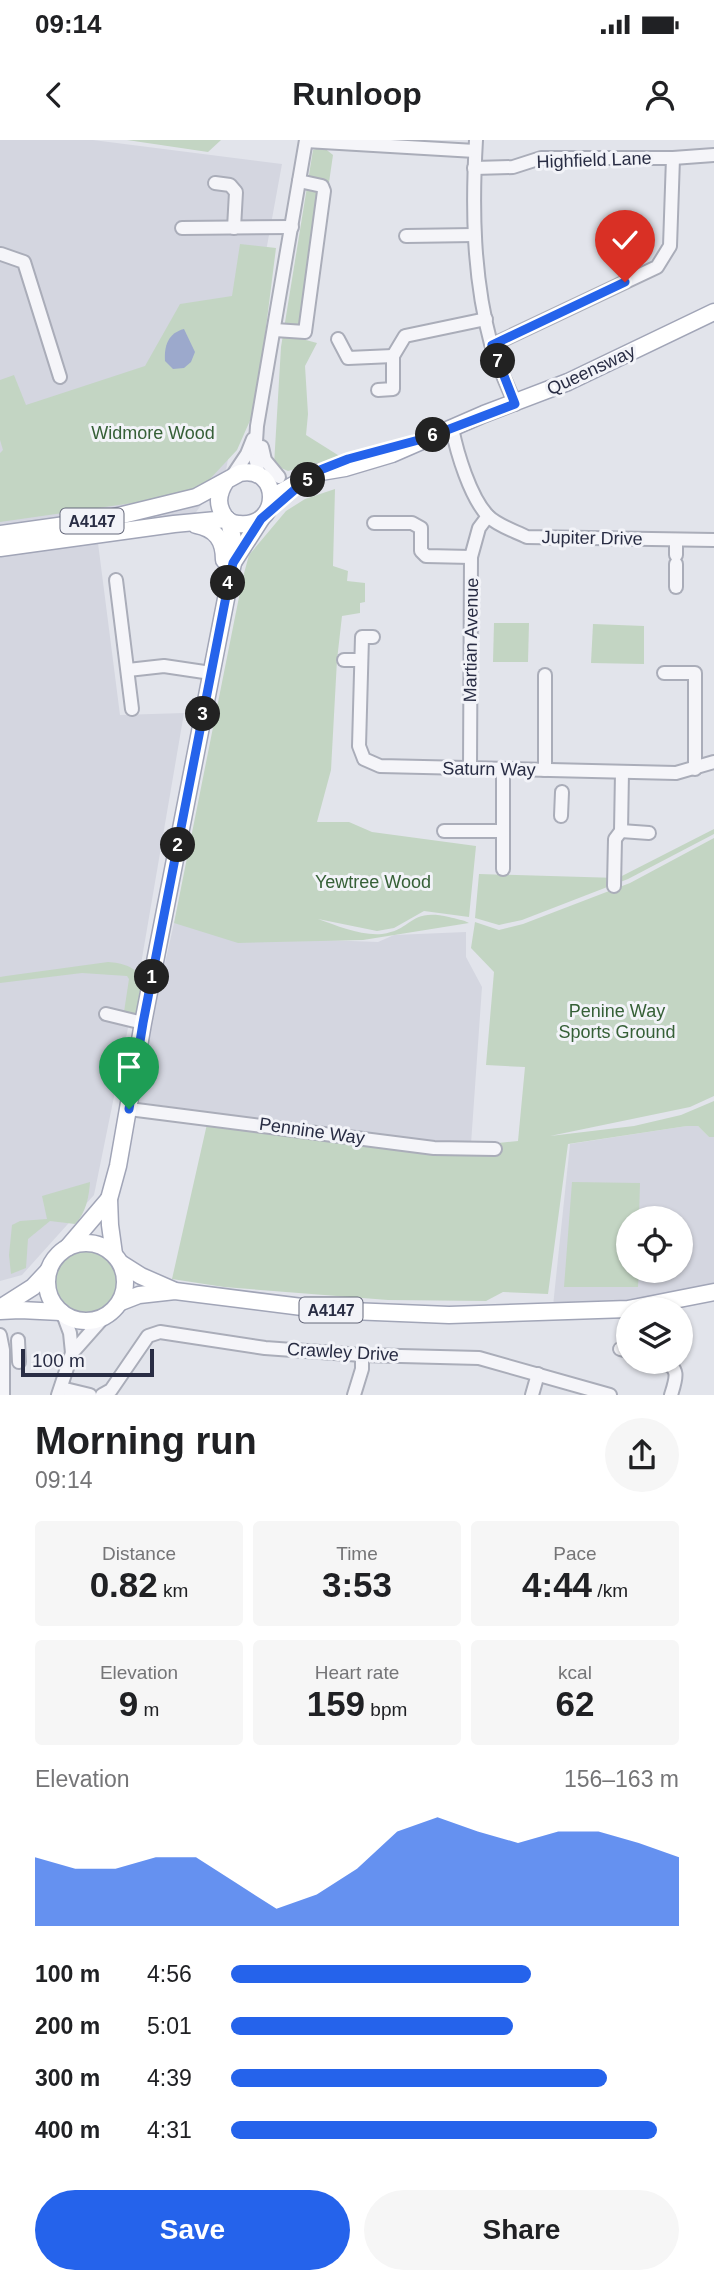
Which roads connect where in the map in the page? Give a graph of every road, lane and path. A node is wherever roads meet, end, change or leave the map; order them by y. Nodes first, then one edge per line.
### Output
1 (306, 141) edge
2 (475, 146) edge
3 (714, 155) edge
4 (673, 158) junction
5 (474, 168) junction
6 (299, 181) junction
7 (215, 183) dead end
8 (292, 227) junction
9 (182, 228) dead end
10 (234, 228) junction
11 (474, 235) junction
12 (407, 236) dead end
13 (0, 253) edge
14 (714, 312) edge
15 (486, 319) junction
16 (275, 330) junction
17 (338, 339) dead end
18 (492, 345) junction
19 (393, 356) junction
20 (60, 377) dead end
21 (378, 390) dead end
22 (263, 397) junction
23 (515, 404) junction
24 (257, 426) junction
25 (452, 428) junction
26 (315, 472) junction
27 (267, 477) junction
28 (229, 479) junction
29 (220, 496) junction
30 (272, 497) junction
31 (488, 516) junction
32 (262, 518) junction
33 (106, 519) junction
34 (228, 520) junction
35 (374, 523) dead end
36 (174, 524) junction
37 (0, 534) edge
38 (676, 540) junction
39 (714, 540) edge
40 (0, 548) edge
41 (471, 557) junction
42 (233, 563) junction
43 (116, 579) dead end
44 (676, 587) dead end
45 (220, 625) junction
46 (373, 637) dead end
47 (344, 660) dead end
48 (360, 660) junction
49 (128, 670) junction
50 (211, 673) junction
51 (664, 673) dead end
52 (545, 675) dead end
53 (132, 709) dead end
54 (714, 762) edge
55 (470, 768) junction
56 (695, 769) junction
57 (503, 770) junction
58 (545, 770) junction
59 (622, 772) junction
60 (562, 782) junction
61 (561, 816) dead end
62 (444, 831) dead end
63 (503, 831) junction
64 (621, 831) junction
65 (649, 833) dead end
66 (503, 869) dead end
67 (614, 886) dead end
68 (106, 1014) dead end
69 (143, 1023) junction
70 (129, 1109) junction
71 (495, 1149) dead end
72 (109, 1199) junction
73 (68, 1247) junction
74 (118, 1259) junction
75 (48, 1271) junction
76 (175, 1291) junction
77 (714, 1292) edge
78 (121, 1302) junction
79 (0, 1310) edge
80 (62, 1313) junction
81 (103, 1318) junction
82 (0, 1335) edge
83 (3, 1350) junction
84 (18, 1351) dead end
85 (72, 1353) junction
86 (362, 1355) junction
87 (538, 1374) junction
88 (677, 1374) edge
89 (570, 1389) edge
90 (60, 1391) edge
91 (3, 1395) edge
92 (90, 1395) edge
93 (102, 1395) edge
94 (354, 1395) edge
95 (531, 1395) edge
96 (610, 1395) edge
97 (671, 1395) edge

1 - 2 street
1 - 6 street
2 - 5 street
3 - 4 street, Highfield Lane
4 - 5 street, Highfield Lane
4 - 18 street
5 - 11 street
6 - 8 street
6 - 16 street
7 - 10 street
8 - 10 street
8 - 16 street
9 - 10 street
11 - 12 street
11 - 15 street
13 - 20 street
14 - 23 main road, Queensway
15 - 18 street
15 - 19 street
16 - 22 street
17 - 19 street
18 - 23 street
19 - 21 street
22 - 24 street
22 - 27 street
23 - 25 main road, Queensway
24 - 27 street
24 - 28 street
25 - 26 main road, Queensway
25 - 31 street
26 - 27 main road, Queensway
26 - 30 main road, Queensway
26 - 32 main road, Queensway
27 - 28 main road
27 - 30 main road
28 - 29 main road
28 - 33 main road
29 - 33 main road, A4147
29 - 34 main road
30 - 32 main road
31 - 38 street, Jupiter Drive
31 - 41 street, Martian Avenue
32 - 34 main road
32 - 42 main road
33 - 37 main road, A4147
34 - 36 main road, A4147
34 - 42 main road
35 - 41 street
36 - 40 main road, A4147
36 - 45 main road, A4147
38 - 39 street, Jupiter Drive
38 - 44 street
41 - 55 street, Martian Avenue
42 - 45 main road, A4147
43 - 49 street
45 - 50 main road, A4147
46 - 48 street, Saturn Way
47 - 48 street
48 - 55 street, Saturn Way
49 - 50 street
49 - 53 street
50 - 69 main road, A4147
51 - 56 street
52 - 58 street
54 - 56 street, Saturn Way
55 - 57 street, Saturn Way
56 - 59 street, Saturn Way
57 - 58 street, Saturn Way
57 - 63 street
58 - 60 street, Saturn Way
59 - 60 street, Saturn Way
59 - 64 street
60 - 61 street
62 - 63 street
63 - 66 street
64 - 65 street
64 - 67 street
68 - 69 street
69 - 70 main road, A4147
70 - 71 street, Pennine Way
70 - 72 main road, A4147
72 - 73 main road, A4147
72 - 74 main road, A4147
73 - 74 main road
73 - 75 main road
74 - 76 main road, A4147
74 - 78 main road
75 - 79 main road
75 - 80 main road
76 - 77 main road, A4147
76 - 78 main road, A4147
78 - 81 main road
79 - 80 main road
80 - 81 main road
80 - 85 street
81 - 85 street
82 - 83 street
83 - 84 street
83 - 91 street
85 - 90 street
86 - 87 street, Crawley Drive
86 - 93 street, Crawley Drive
86 - 94 street
87 - 89 street, Crawley Drive
87 - 95 street
88 - 97 street
89 - 96 street, Crawley Drive
90 - 92 street

